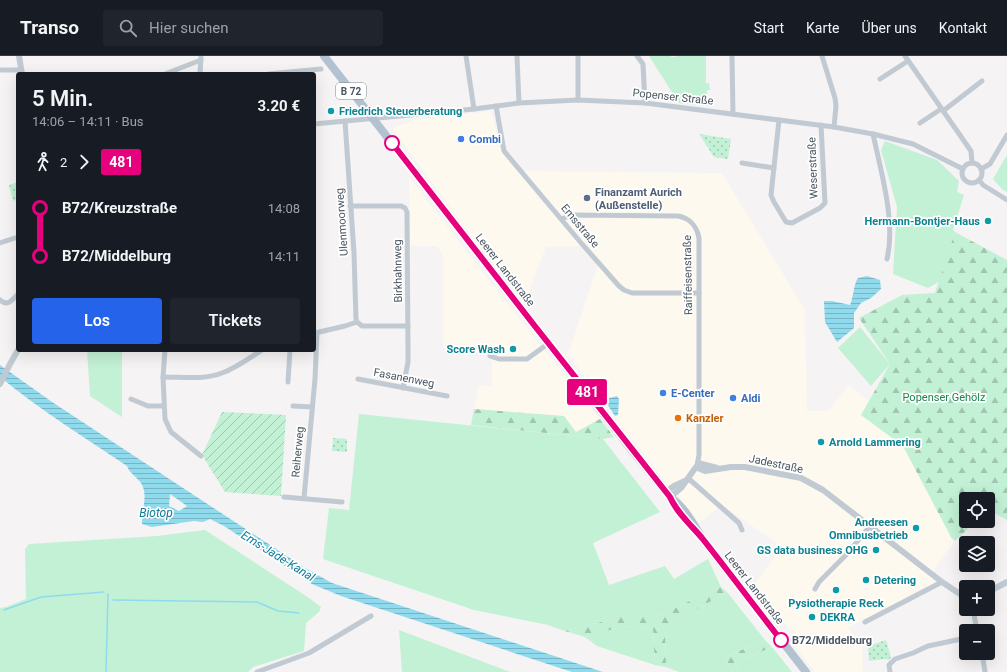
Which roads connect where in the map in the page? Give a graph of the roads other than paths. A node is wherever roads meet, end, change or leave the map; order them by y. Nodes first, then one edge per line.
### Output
1 (19, 56) edge
2 (324, 56) edge
3 (466, 56) edge
4 (517, 56) edge
5 (578, 56) edge
6 (637, 56) edge
7 (732, 56) edge
8 (822, 56) edge
9 (201, 58) edge
10 (907, 58) edge
11 (320, 69) dead end
12 (0, 70) edge
13 (21, 72) edge
14 (170, 72) edge
15 (200, 72) edge
16 (289, 72) edge
17 (880, 79) dead end
18 (982, 81) dead end
19 (578, 100) junction
20 (519, 103) junction
21 (645, 103) junction
22 (496, 106) junction
23 (474, 108) junction
24 (942, 110) junction
25 (733, 114) junction
26 (373, 118) junction
27 (779, 120) junction
28 (345, 121) junction
29 (920, 123) dead end
30 (316, 124) edge
31 (821, 125) junction
32 (834, 127) junction
33 (873, 134) junction
34 (1007, 135) edge
35 (742, 163) dead end
36 (972, 163) junction
37 (774, 168) junction
38 (963, 169) junction
39 (981, 169) junction
40 (979, 180) junction
41 (1007, 200) edge
42 (350, 206) junction
43 (561, 219) junction
44 (16, 238) edge
45 (0, 242) edge
46 (887, 259) dead end
47 (699, 293) junction
48 (16, 296) edge
49 (0, 300) edge
50 (357, 322) junction
51 (408, 326) junction
52 (316, 333) edge
53 (549, 343) junction
54 (17, 352) edge
55 (165, 352) edge
56 (259, 352) edge
57 (290, 352) edge
58 (314, 352) edge
59 (490, 356) dead end
60 (163, 377) junction
61 (358, 379) dead end
62 (288, 382) dead end
63 (0, 384) edge
64 (403, 388) junction
65 (447, 396) dead end
66 (131, 399) dead end
67 (164, 406) junction
68 (293, 406) dead end
69 (312, 407) junction
70 (201, 456) dead end
71 (697, 465) junction
72 (688, 480) junction
73 (668, 494) junction
74 (284, 497) dead end
75 (304, 498) junction
76 (342, 502) dead end
77 (870, 526) junction
78 (742, 530) dead end
79 (942, 582) junction
80 (1007, 582) edge
81 (995, 588) edge
82 (815, 589) dead end
83 (959, 592) edge
84 (371, 616) dead end
85 (865, 622) dead end
86 (959, 639) edge
87 (983, 660) edge
88 (257, 672) edge
89 (806, 672) edge
90 (890, 672) edge
91 (985, 672) edge

1 - 13 street
2 - 26 main road, Leerer Landstraße / B 72
3 - 23 street
4 - 20 street
5 - 19 street
6 - 21 street
7 - 25 street
8 - 32 street
9 - 14 street
9 - 15 street
10 - 17 street
10 - 24 street
11 - 16 street
12 - 13 street
18 - 24 street
19 - 20 street, Popenser Straße
19 - 21 street, Popenser Straße
20 - 22 street, Popenser Straße
21 - 25 street, Popenser Straße
22 - 23 street, Popenser Straße
22 - 43 street, Emsstraße
23 - 26 street, Popenser Straße
24 - 29 street
24 - 36 street
25 - 27 street, Popenser Straße
26 - 28 street, Popenser Straße
26 - 53 main road, Leerer Landstraße / B 72
27 - 31 street, Popenser Straße
27 - 37 street, Weserstraße
28 - 30 street, Popenser Straße
28 - 42 street, Ulenmoorweg
31 - 32 street, Popenser Straße
31 - 37 street, Weserstraße
32 - 33 street, Popenser Straße
33 - 38 street, Popenser Straße
33 - 46 street
34 - 39 street
35 - 37 street
36 - 38 street
36 - 39 street
38 - 40 street
39 - 40 street
40 - 41 street
42 - 50 street, Ulenmoorweg
42 - 51 street, Birkhahnweg
43 - 47 street, Emsstraße
43 - 47 street, Raiffeisenstraße
44 - 45 street
47 - 71 street, Raiffeisenstraße
48 - 49 street
50 - 51 street
50 - 52 street
51 - 64 street, Birkhahnweg
53 - 59 street
53 - 73 main road, Leerer Landstraße / B 72
54 - 63 street
55 - 60 street
56 - 60 street
57 - 62 street
58 - 69 street, Reiherweg
60 - 67 street
61 - 64 street, Fasanenweg
64 - 65 street, Fasanenweg
66 - 67 street
67 - 70 street
68 - 69 street
69 - 75 street, Reiherweg
71 - 72 street
71 - 77 street, Jadestraße
72 - 73 street
72 - 78 street
73 - 89 main road, Leerer Landstraße / B 72
74 - 75 street
75 - 76 street
77 - 79 street, Jadestraße
77 - 82 street
79 - 83 street, Jadestraße
79 - 85 street
80 - 81 street
84 - 88 street
86 - 90 street
87 - 91 street

